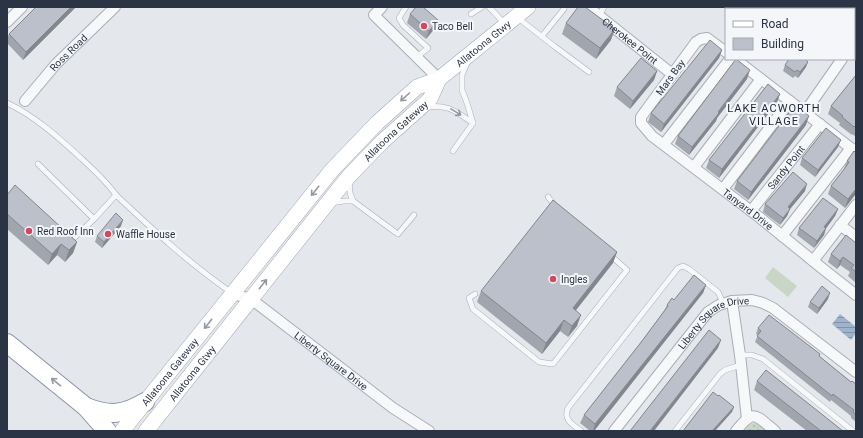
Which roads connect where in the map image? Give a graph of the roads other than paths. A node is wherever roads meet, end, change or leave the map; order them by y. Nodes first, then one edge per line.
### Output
1 (22, 7) edge
2 (115, 7) edge
3 (382, 7) edge
4 (406, 7) edge
5 (482, 7) edge
6 (489, 7) edge
7 (588, 7) edge
8 (564, 9) dead end
9 (601, 11) edge
10 (471, 14) dead end
11 (516, 16) edge
12 (7, 22) edge
13 (542, 36) junction
14 (725, 51) edge
15 (471, 52) junction
16 (417, 58) junction
17 (729, 60) edge
18 (736, 60) edge
19 (841, 60) edge
20 (589, 72) dead end
21 (672, 74) junction
22 (439, 79) junction
23 (761, 79) junction
24 (25, 101) dead end
25 (790, 101) junction
26 (7, 103) edge
27 (418, 109) junction
28 (805, 112) junction
29 (473, 123) junction
30 (641, 123) joint
31 (820, 124) junction
32 (664, 144) junction
33 (853, 150) edge
34 (453, 152) dead end
35 (38, 164) dead end
36 (694, 167) junction
37 (350, 174) junction
38 (723, 189) junction
39 (116, 195) junction
40 (548, 197) dead end
41 (353, 202) junction
42 (856, 205) edge
43 (325, 206) junction
44 (560, 211) edge
45 (751, 211) junction
46 (414, 215) dead end
47 (94, 218) junction
48 (840, 225) junction
49 (782, 236) junction
50 (856, 237) edge
51 (75, 238) edge
52 (604, 250) edge
53 (812, 261) junction
54 (233, 294) junction
55 (475, 294) dead end
56 (856, 294) edge
57 (251, 299) junction
58 (728, 302) junction
59 (239, 315) joint
60 (7, 343) edge
61 (741, 360) junction
62 (856, 372) edge
63 (145, 402) junction
64 (86, 407) junction
65 (747, 419) junction
66 (107, 431) edge
67 (122, 431) edge
68 (146, 431) edge
69 (429, 431) edge
70 (581, 431) edge
71 (614, 431) edge
72 (675, 431) edge
73 (736, 431) edge
74 (775, 431) edge
75 (853, 431) edge

1 - 12 street
2 - 24 street, Ross Road
3 - 16 street
4 - 16 lane
5 - 10 lane
6 - 11 lane
7 - 9 street, Cherokee Point
8 - 13 lane
9 - 21 street, Cherokee Point
11 - 13 lane
11 - 15 main road, Allatoona Gtwy
13 - 20 lane
14 - 21 street, Mars Bay
15 - 22 main road, Allatoona Gtwy
15 - 29 lane
16 - 22 street
17 - 32 street
18 - 23 street
19 - 28 street
21 - 30 street, Mars Bay
22 - 27 main road, Allatoona Gateway
22 -> 54 main road, Allatoona Gateway
23 - 25 street
23 - 36 street
25 - 28 street
25 - 38 street
26 - 39 lane
27 -> 29 lane
27 - 37 main road, Allatoona Gateway
28 - 31 street
29 - 34 lane
30 - 32 street, Tanyard Drive
31 - 33 street
31 - 45 street, Sandy Point
32 - 36 street, Tanyard Drive
33 - 49 street
35 - 47 lane
36 - 38 street, Tanyard Drive
37 - 41 lane
37 - 43 main road, Allatoona Gateway
38 - 45 street, Tanyard Drive
39 - 47 lane
39 - 54 lane
40 - 44 lane
41 - 43 lane
41 - 46 lane
42 - 48 street
57 -> 43 main road, Allatoona Gateway
45 - 49 street, Tanyard Drive
47 - 51 lane
48 - 50 street
48 - 53 street
49 - 53 street, Tanyard Drive
52 - 55 lane
53 - 56 street, Tanyard Drive
54 - 57 street, Liberty Square Drive
54 -> 63 main road, Allatoona Gateway
57 - 59 main road, Allatoona Gateway
57 - 69 street, Liberty Square Drive
58 - 61 street
58 - 62 street, Liberty Square Drive
58 - 70 lane
58 - 71 street, Liberty Square Drive
59 - 68 main road, Allatoona Gtwy
64 -> 60 highway
61 - 65 street
61 - 72 lane
61 - 75 lane
63 - 64 highway
63 - 67 main road, Allatoona Gateway
64 - 66 highway
65 - 73 street
65 - 74 street

